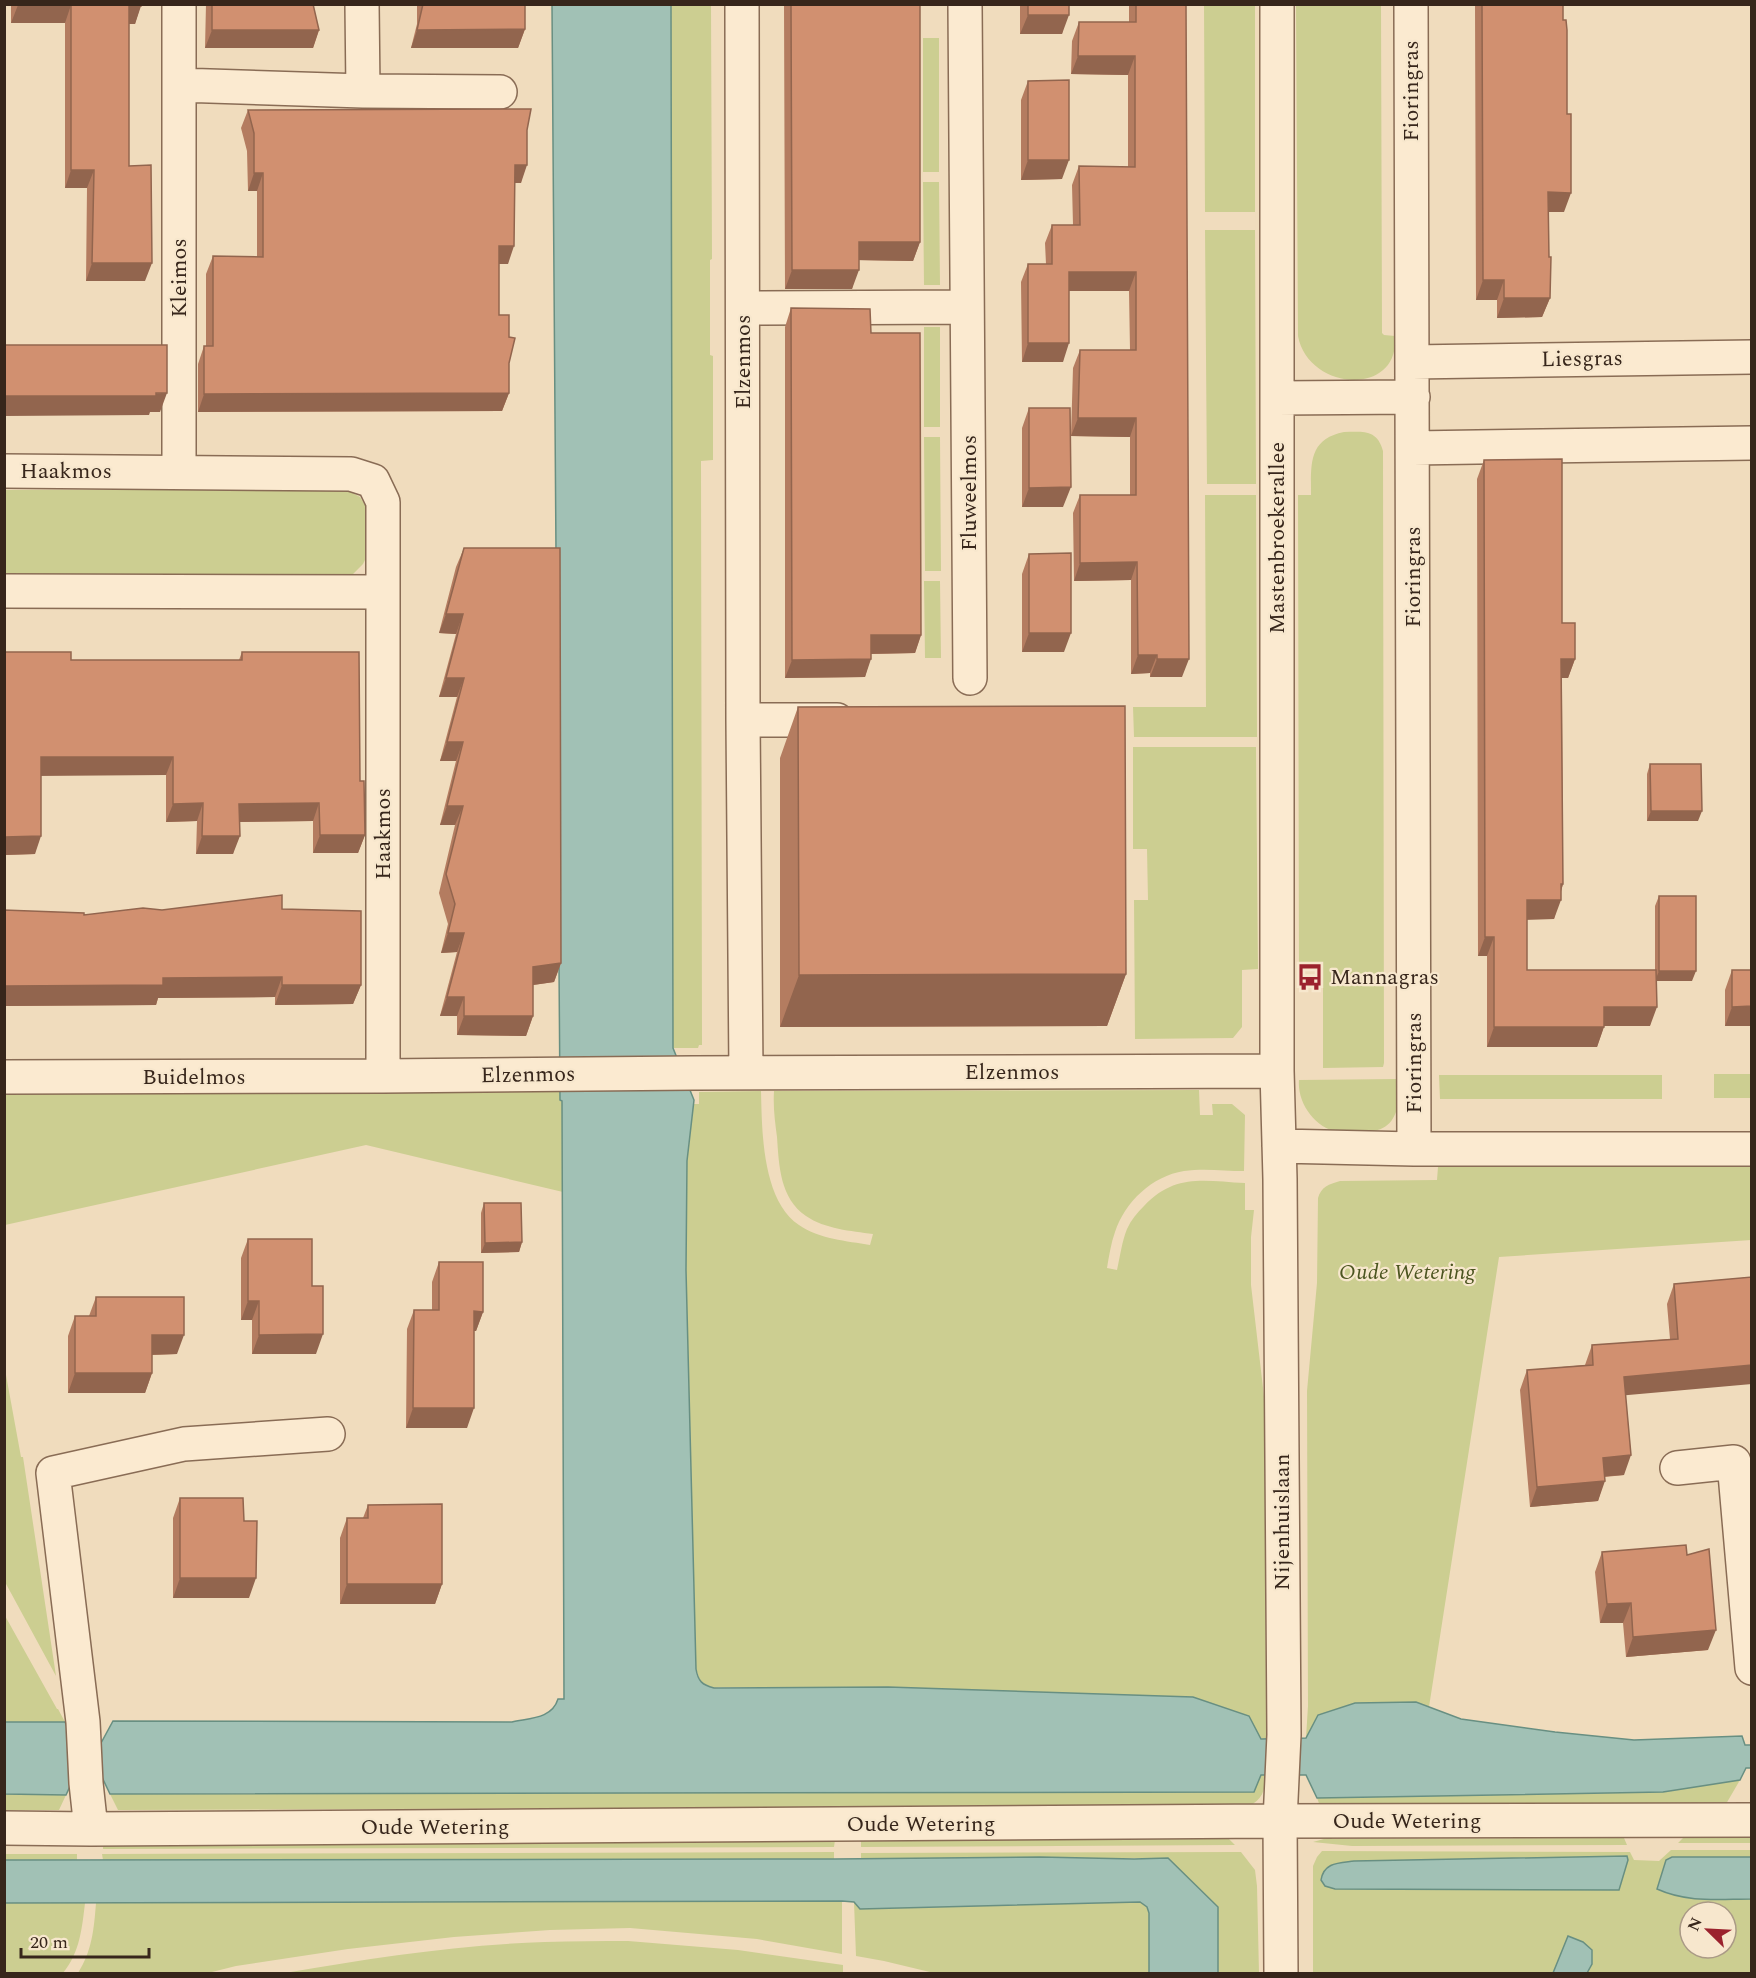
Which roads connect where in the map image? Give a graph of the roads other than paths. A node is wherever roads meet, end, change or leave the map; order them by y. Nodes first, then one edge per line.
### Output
1 (179, 4) edge
2 (363, 4) edge
3 (742, 4) edge
4 (965, 4) edge
5 (1277, 4) edge
6 (1411, 4) edge
7 (179, 85) junction
8 (363, 91) junction
9 (500, 92) dead end
10 (967, 307) junction
11 (743, 308) junction
12 (1752, 357) edge
13 (1412, 362) junction
14 (1413, 397) junction
15 (1276, 398) junction
16 (1752, 442) edge
17 (1413, 448) junction
18 (4, 471) edge
19 (179, 472) junction
20 (4, 591) edge
21 (383, 592) junction
22 (970, 678) dead end
23 (743, 720) junction
24 (869, 720) edge
25 (1277, 1071) junction
26 (746, 1073) junction
27 (382, 1076) junction
28 (4, 1077) edge
29 (1279, 1146) junction
30 (1414, 1149) junction
31 (1752, 1149) edge
32 (328, 1434) dead end
33 (1677, 1468) dead end
34 (1752, 1668) edge
35 (1752, 1820) edge
36 (1280, 1821) junction
37 (4, 1828) edge
38 (91, 1828) junction
39 (1281, 1974) edge

1 - 7 street, Kleimos
2 - 8 street
3 - 11 street, Elzenmos
4 - 10 street, Fluweelmos
5 - 15 street, Mastenbroekerallee
6 - 13 street, Fioringras
7 - 8 street
7 - 19 street, Kleimos
8 - 9 street
10 - 11 street
10 - 22 street, Fluweelmos
11 - 23 street, Elzenmos
12 - 13 street, Liesgras
13 - 14 street, Fioringras
14 - 15 street
14 - 17 street, Fioringras
15 - 25 street, Mastenbroekerallee
16 - 17 street
17 - 30 street, Fioringras
18 - 19 street, Haakmos
19 - 21 street, Haakmos
20 - 21 street
21 - 27 street, Haakmos
23 - 24 street
23 - 26 street, Elzenmos
25 - 26 street, Elzenmos
25 - 29 street, Nijenhuislaan
26 - 27 street, Elzenmos
27 - 28 street, Buidelmos
29 - 30 street
29 - 36 street, Nijenhuislaan
30 - 31 street
32 - 38 street
33 - 34 street
35 - 36 street, Oude Wetering
36 - 38 street, Oude Wetering
36 - 39 street, Nijenhuislaan
37 - 38 street, Oude Wetering

